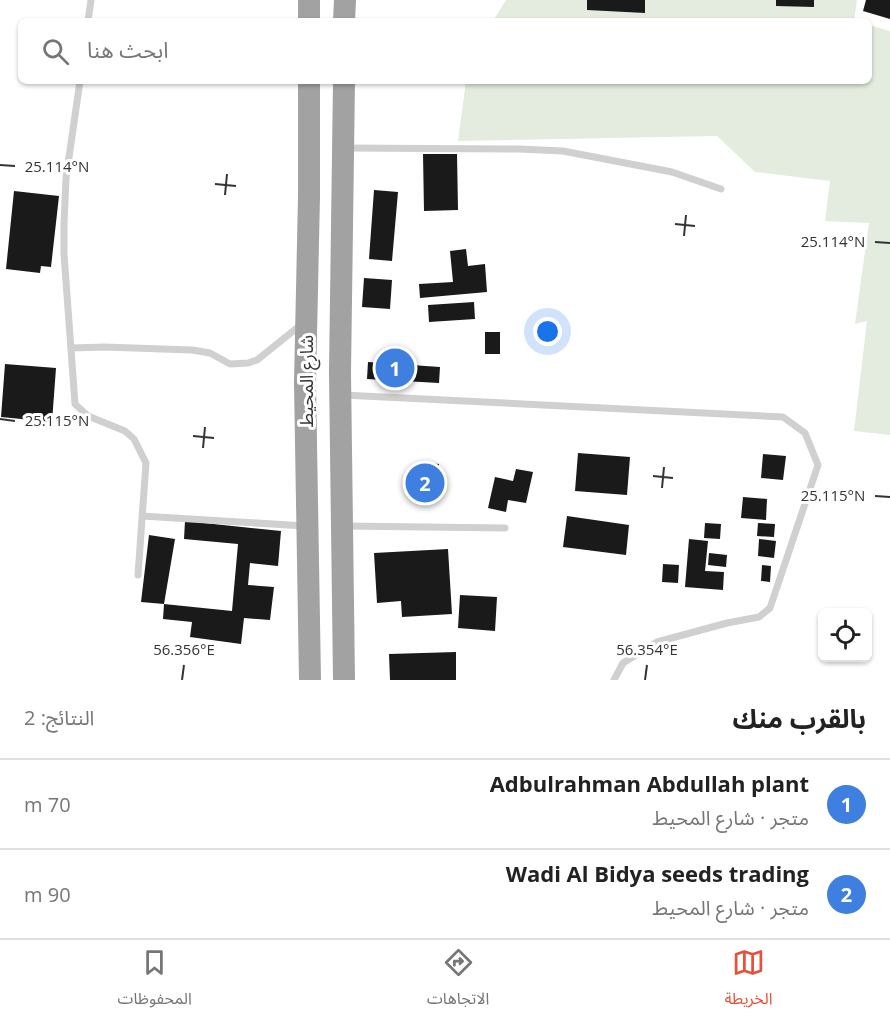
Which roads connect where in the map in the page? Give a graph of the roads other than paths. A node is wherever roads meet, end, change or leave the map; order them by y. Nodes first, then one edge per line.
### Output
1 (92, 0) edge
2 (309, 0) edge
3 (345, 0) edge
4 (89, 18) edge
5 (309, 18) edge
6 (344, 18) edge
7 (80, 84) edge
8 (309, 84) edge
9 (344, 84) edge
10 (343, 148) junction
11 (721, 189) dead end
12 (306, 321) junction
13 (71, 348) junction
14 (340, 394) junction
15 (142, 516) junction
16 (308, 526) junction
17 (341, 526) junction
18 (505, 528) dead end
19 (138, 574) dead end
20 (310, 680) edge
21 (344, 680) edge
22 (614, 680) edge

1 - 4 lane
2 - 5 highway
3 - 6 highway
7 - 13 lane
8 - 12 highway, شارع المحيط
9 - 10 highway, شارع المحيط
10 - 11 lane
10 - 14 highway, شارع المحيط
12 - 13 lane
12 - 16 highway, شارع المحيط
13 - 15 lane
14 - 17 highway, شارع المحيط
14 - 22 lane
15 - 16 lane
15 - 19 lane
16 - 20 highway, شارع المحيط
17 - 18 lane
17 - 21 highway, شارع المحيط

